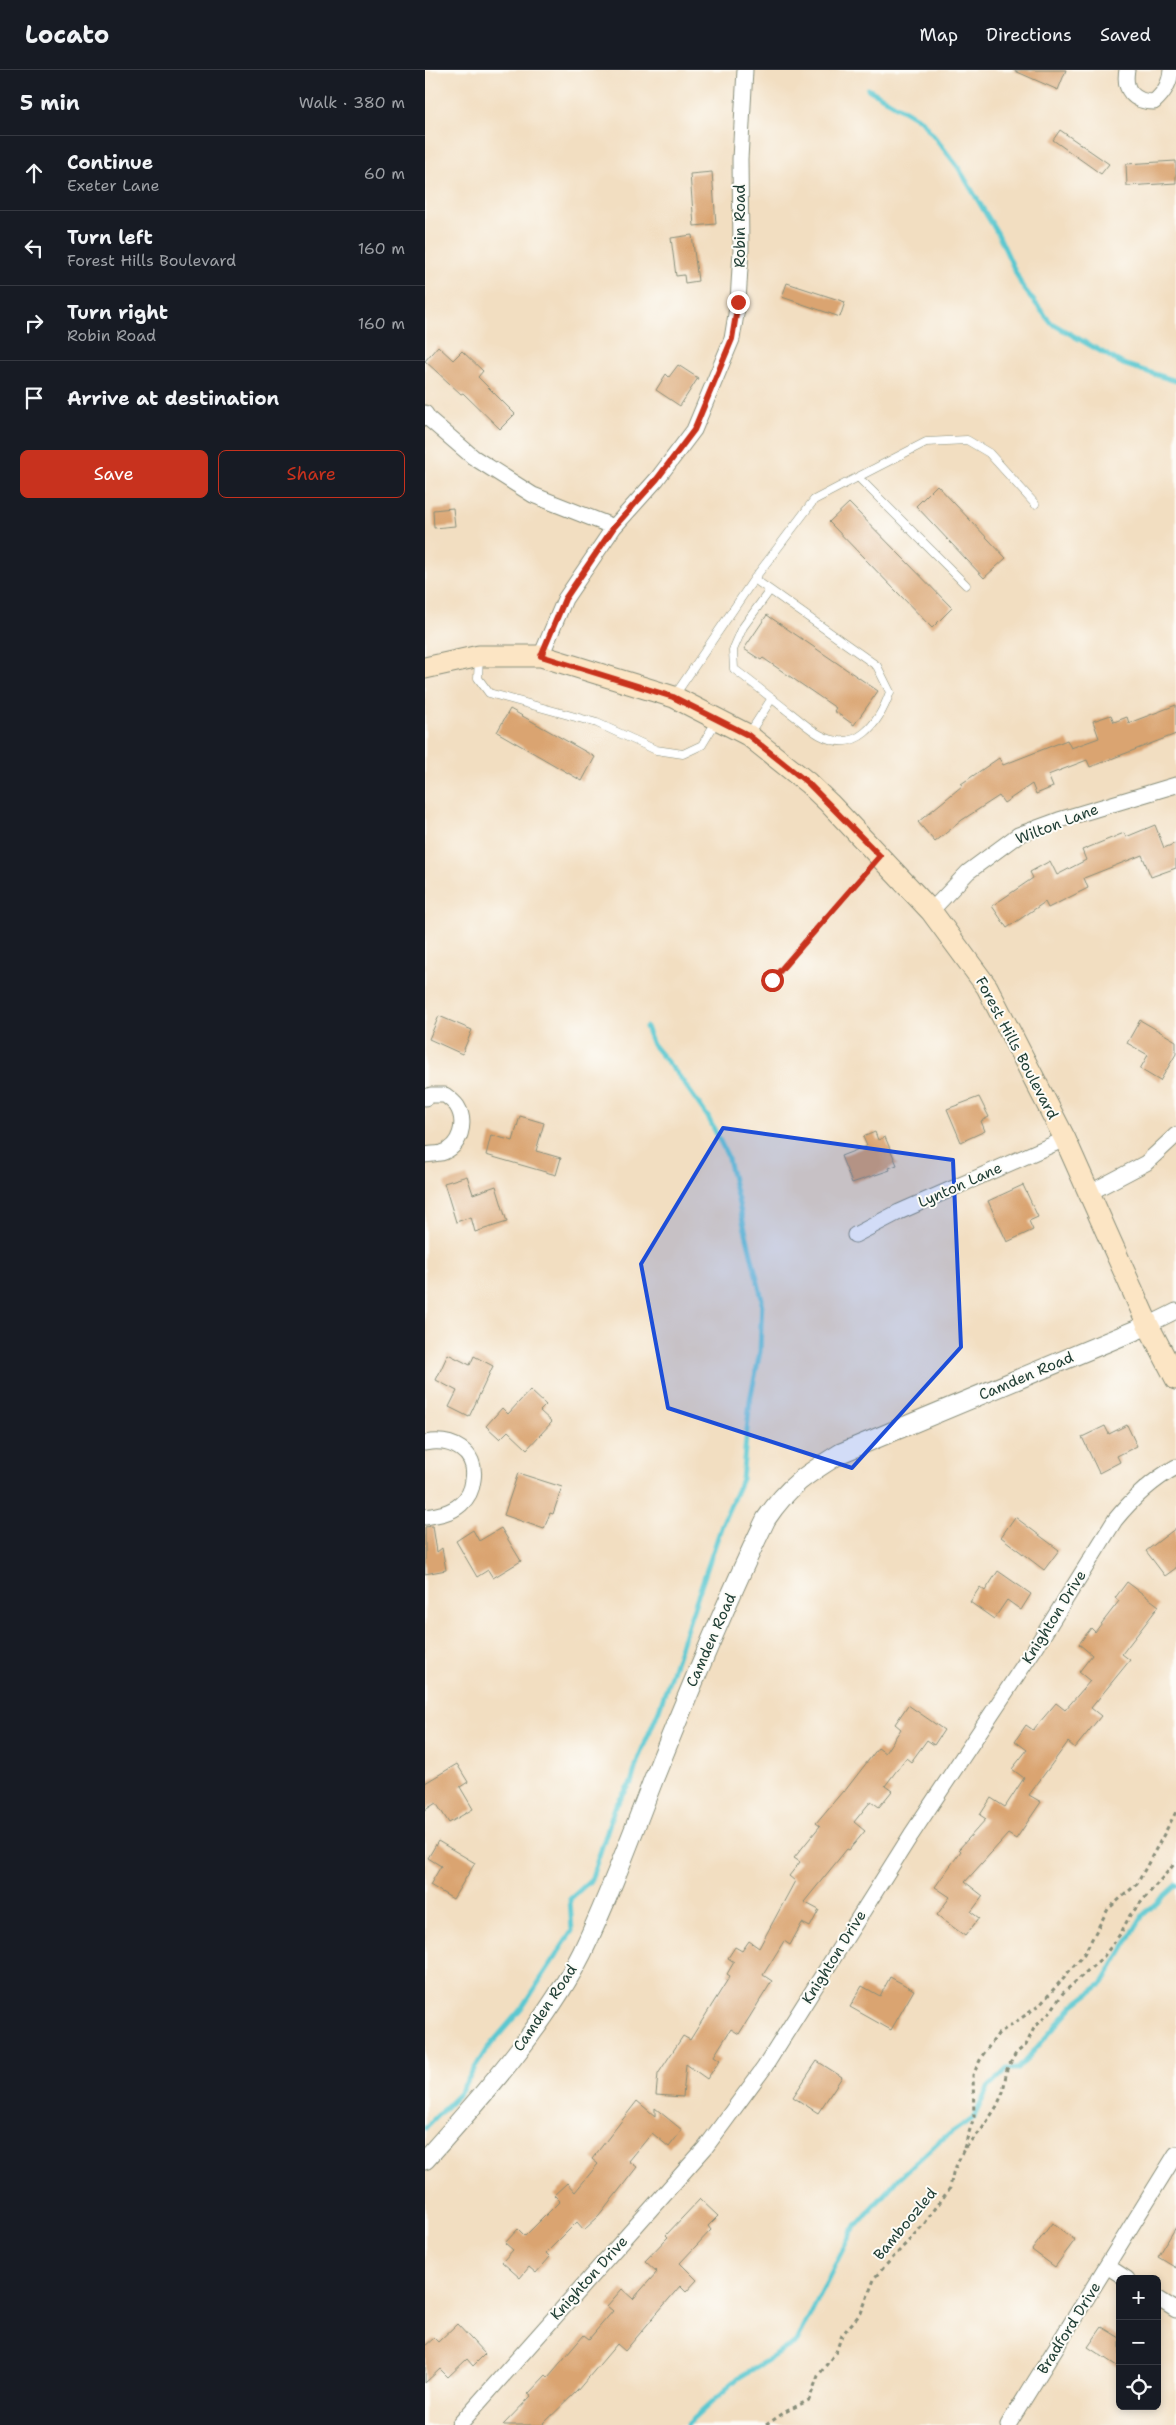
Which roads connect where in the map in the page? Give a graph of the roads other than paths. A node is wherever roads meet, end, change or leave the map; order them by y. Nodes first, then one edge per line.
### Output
1 (744, 70) edge
2 (1127, 70) edge
3 (1171, 70) edge
4 (426, 417) edge
5 (858, 476) junction
6 (1035, 504) dead end
7 (614, 527) junction
8 (754, 578) junction
9 (966, 585) dead end
10 (770, 590) junction
11 (479, 656) junction
12 (541, 656) junction
13 (425, 668) edge
14 (673, 697) junction
15 (772, 698) junction
16 (718, 718) junction
17 (748, 735) junction
18 (1176, 785) edge
19 (931, 911) junction
20 (425, 1098) edge
21 (1176, 1135) edge
22 (1065, 1139) junction
23 (425, 1155) edge
24 (1089, 1193) junction
25 (855, 1235) dead end
26 (1176, 1312) edge
27 (1148, 1325) junction
28 (1176, 1379) edge
29 (425, 1443) edge
30 (1176, 1467) edge
31 (425, 1517) edge
32 (1176, 2154) edge
33 (425, 2160) edge
34 (1107, 2266) junction
35 (1121, 2275) edge
36 (1161, 2301) edge
37 (1176, 2310) edge
38 (1011, 2424) edge
39 (459, 2425) edge

1 - 7 street, Robin Road
2 - 3 street
4 - 7 street
5 - 6 lane
5 - 8 lane
5 - 9 lane
7 - 12 street, Robin Road
8 - 10 lane
8 - 14 lane
10 - 15 lane
10 - 15 lane
11 - 12 main road, Forest Hills Boulevard
11 - 13 main road, Forest Hills Boulevard
11 - 16 lane
12 - 14 main road, Forest Hills Boulevard
14 - 16 main road, Forest Hills Boulevard
15 - 17 lane
16 - 17 main road, Forest Hills Boulevard
17 - 19 main road, Forest Hills Boulevard
18 - 19 street, Wilton Lane
19 - 22 main road, Forest Hills Boulevard
20 - 23 street
21 - 24 street
22 - 24 main road, Forest Hills Boulevard
22 - 25 street, Lynton Lane
24 - 27 main road, Forest Hills Boulevard
26 - 27 street, Camden Road
27 - 28 main road, Forest Hills Boulevard
27 - 33 street, Camden Road
29 - 31 street
30 - 39 street, Knighton Drive
32 - 34 street, Bradford Drive
34 - 35 street
34 - 38 street, Bradford Drive
36 - 37 street

